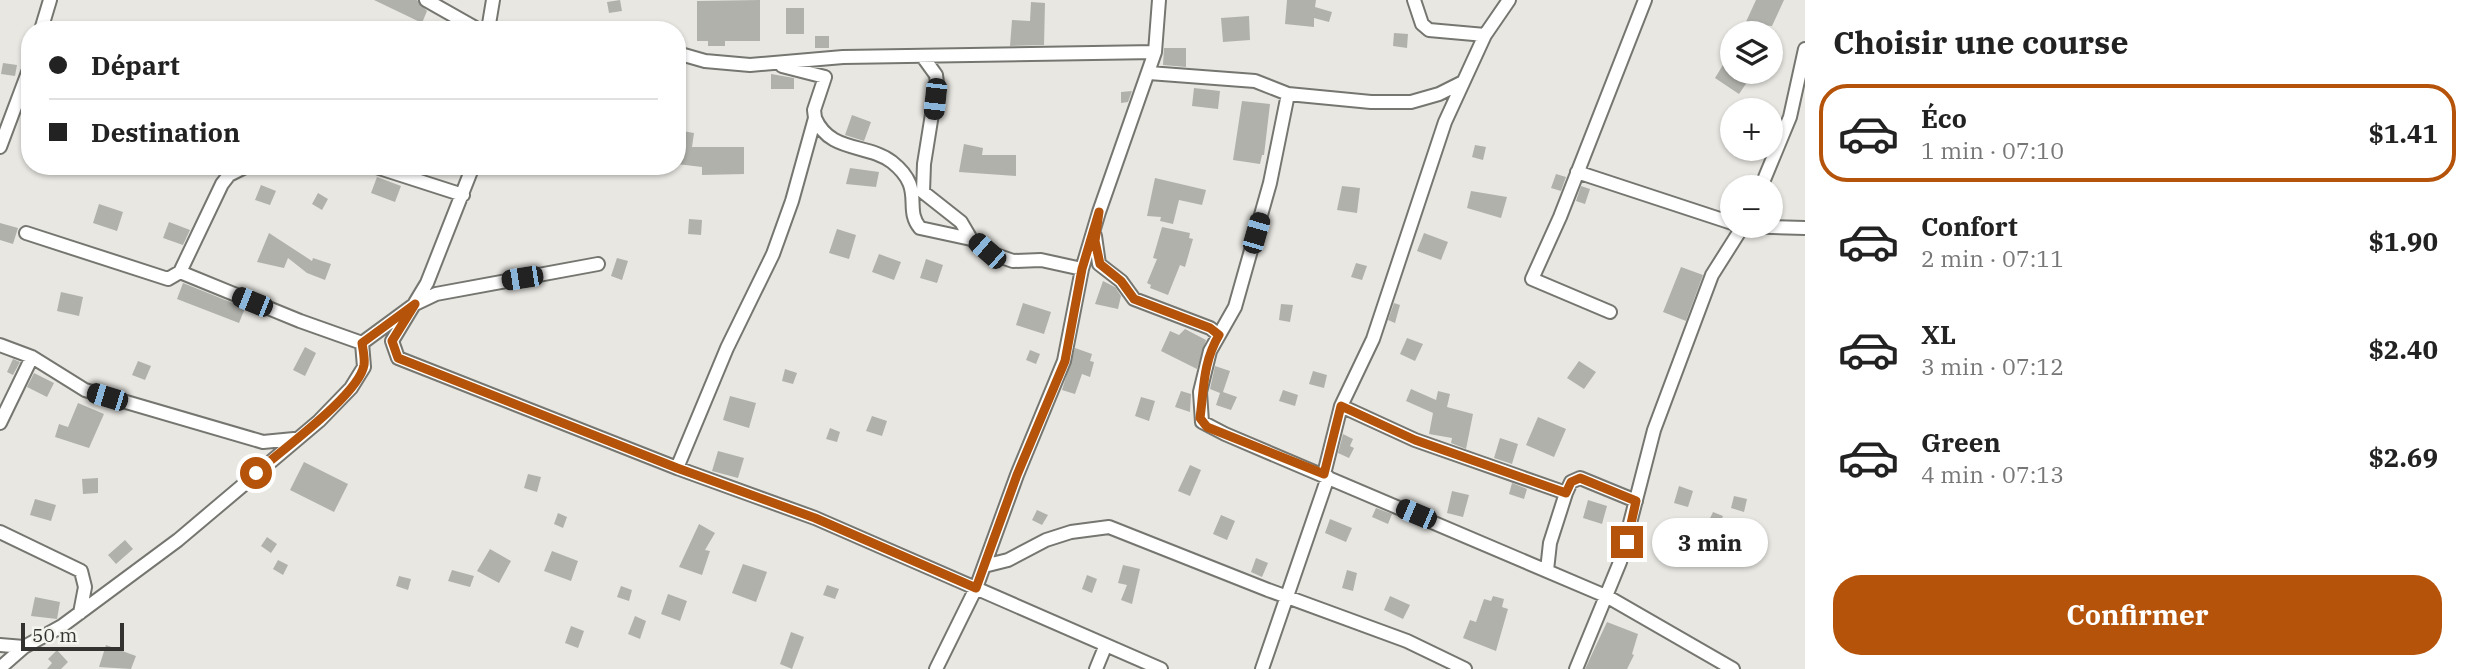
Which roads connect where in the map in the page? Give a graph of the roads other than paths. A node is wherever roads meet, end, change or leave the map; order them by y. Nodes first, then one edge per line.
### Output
1 (50, 0) edge
2 (426, 0) edge
3 (493, 0) edge
4 (1158, 0) edge
5 (1414, 0) edge
6 (1508, 0) edge
7 (1645, 0) edge
8 (44, 21) edge
9 (463, 21) edge
10 (490, 21) edge
11 (1485, 35) junction
12 (1805, 49) edge
13 (1155, 52) junction
14 (686, 55) edge
15 (923, 57) junction
16 (772, 63) junction
17 (1149, 73) junction
18 (1461, 83) junction
19 (21, 91) edge
20 (1288, 94) junction
21 (815, 118) junction
22 (0, 147) edge
23 (1577, 172) junction
24 (229, 175) edge
25 (401, 175) edge
26 (469, 175) edge
27 (1766, 175) edge
28 (463, 195) junction
29 (1099, 212) junction
30 (1720, 219) edge
31 (1783, 227) edge
32 (1805, 228) edge
33 (26, 233) dead end
34 (1735, 238) edge
35 (971, 239) junction
36 (597, 264) dead end
37 (1082, 269) junction
38 (180, 272) junction
39 (415, 304) junction
40 (1610, 312) dead end
41 (1219, 335) junction
42 (362, 343) junction
43 (0, 345) edge
44 (32, 357) junction
45 (1341, 406) junction
46 (0, 423) edge
47 (295, 439) junction
48 (677, 468) junction
49 (1326, 475) junction
50 (1566, 493) junction
51 (1636, 501) junction
52 (0, 532) edge
53 (992, 544) junction
54 (1001, 562) junction
55 (984, 566) junction
56 (1547, 569) junction
57 (976, 588) junction
58 (1287, 596) junction
59 (1608, 597) junction
60 (80, 613) junction
61 (0, 645) edge
62 (24, 647) junction
63 (1105, 647) junction
64 (0, 668) edge
65 (936, 669) edge
66 (1096, 669) edge
67 (1161, 669) edge
68 (1262, 669) edge
69 (1465, 669) edge
70 (1576, 669) edge
71 (1733, 669) edge

1 - 8 street
2 - 9 street
3 - 10 street
4 - 13 street
5 - 11 street
6 - 11 street
7 - 23 street
11 - 18 street
12 - 27 street
13 - 15 street
13 - 17 street
14 - 16 street
15 - 16 street
15 - 35 street
16 - 21 street
17 - 20 street
17 - 29 street
18 - 20 street
18 - 45 street
19 - 22 street
20 - 41 street
21 - 35 street
21 - 48 street
23 - 30 street
23 - 40 street
24 - 38 street
25 - 28 street
26 - 28 street
28 - 39 street
29 - 37 street
29 - 41 street
31 - 32 street
33 - 38 street
34 - 51 street
35 - 37 street
36 - 39 street
37 - 53 street
38 - 42 street
39 - 42 street
39 - 48 street
41 - 49 street
42 - 47 street
43 - 44 street
44 - 46 street
44 - 47 street
45 - 49 street
45 - 50 street
47 - 60 street
48 - 57 street
49 - 56 street
49 - 58 street
50 - 51 street
50 - 56 street
51 - 59 street
52 - 60 street
53 - 54 street
53 - 55 street
54 - 55 street
54 - 58 street
55 - 57 street
56 - 59 street
57 - 63 street
57 - 65 street
58 - 68 street
58 - 69 street
59 - 70 street
59 - 71 street
60 - 62 street
61 - 62 street
62 - 64 street
63 - 66 street
63 - 67 street

